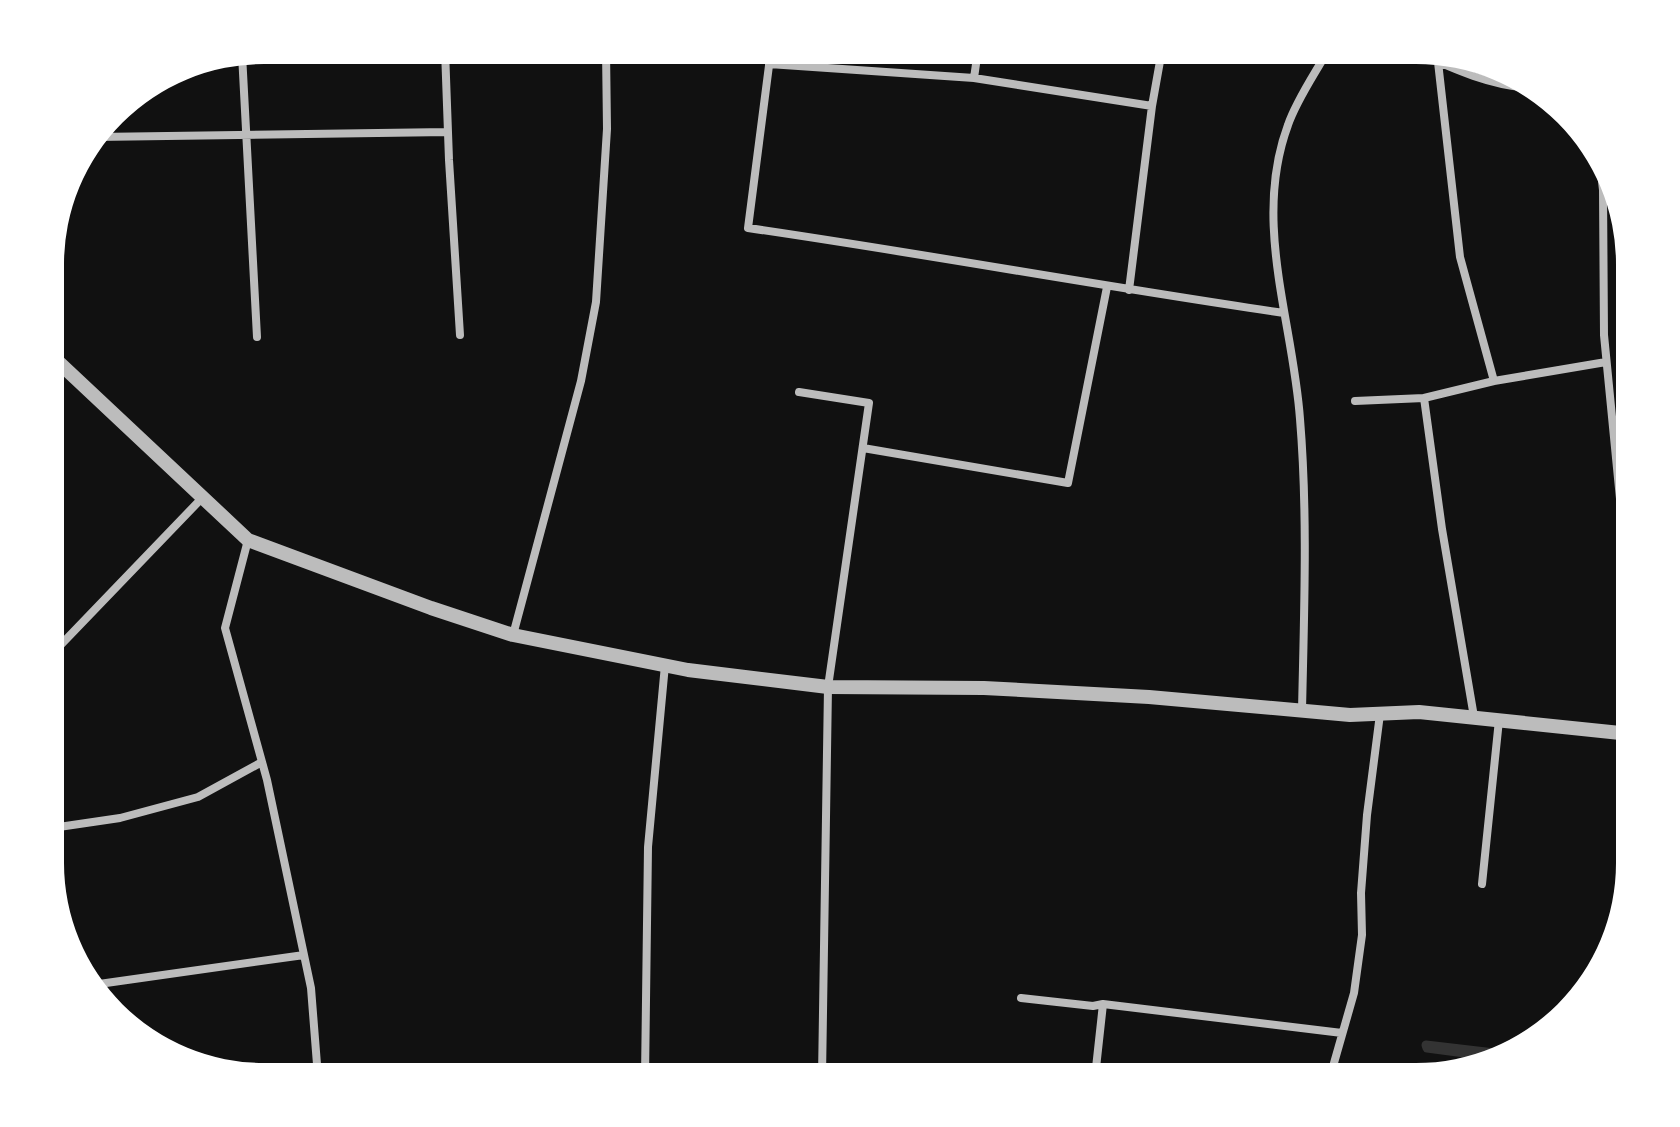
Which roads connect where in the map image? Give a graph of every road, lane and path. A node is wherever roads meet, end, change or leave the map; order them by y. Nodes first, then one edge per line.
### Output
1 (446, 64) edge
2 (606, 64) edge
3 (769, 64) joint
4 (976, 64) edge
5 (1160, 64) edge
6 (1321, 64) edge
7 (242, 65) edge
8 (1438, 65) edge
9 (1448, 67) edge
10 (974, 78) junction
11 (1493, 80) edge
12 (1152, 106) junction
13 (448, 132) junction
14 (245, 134) junction
15 (110, 137) edge
16 (1603, 195) edge
17 (1107, 287) junction
18 (1129, 290) junction
19 (1284, 313) junction
20 (460, 335) dead end
21 (257, 337) dead end
22 (1606, 362) junction
23 (64, 367) edge
24 (1494, 381) junction
25 (799, 392) dead end
26 (1424, 398) junction
27 (1355, 401) dead end
28 (863, 448) junction
29 (1616, 462) edge
30 (203, 497) junction
31 (248, 540) junction
32 (513, 635) junction
33 (64, 642) edge
34 (665, 665) junction
35 (828, 687) junction
36 (1302, 711) junction
37 (1380, 714) junction
38 (1474, 717) junction
39 (1499, 720) junction
40 (1616, 733) edge
41 (262, 762) junction
42 (64, 826) edge
43 (1482, 884) dead end
44 (304, 955) junction
45 (104, 983) edge
46 (1021, 998) dead end
47 (1103, 1004) junction
48 (1342, 1033) junction
49 (317, 1063) edge
50 (645, 1063) edge
51 (822, 1063) edge
52 (1097, 1063) edge
53 (1334, 1063) edge

1 - 13 street
2 - 32 street
3 - 10 street
3 - 17 street
4 - 10 street
5 - 12 street
6 - 19 street
7 - 14 street
8 - 24 street
9 - 11 street
10 - 12 street
12 - 18 street
13 - 14 street
13 - 20 street
14 - 15 street
14 - 21 street
16 - 22 street
17 - 18 street
17 - 28 street
18 - 19 street
19 - 36 street
22 - 24 street
22 - 29 street
23 - 30 street
24 - 26 street
25 - 28 street
26 - 27 street
26 - 38 street
28 - 35 street
30 - 31 street
30 - 33 street
31 - 32 street
31 - 41 street
32 - 34 street
34 - 35 street
34 - 50 street
35 - 36 street
35 - 51 street
36 - 37 street
37 - 38 street
37 - 48 street
38 - 39 street
39 - 40 street
39 - 43 street
41 - 42 street
41 - 44 street
44 - 45 street
44 - 49 street
46 - 47 street
47 - 48 street
47 - 52 street
48 - 53 street

